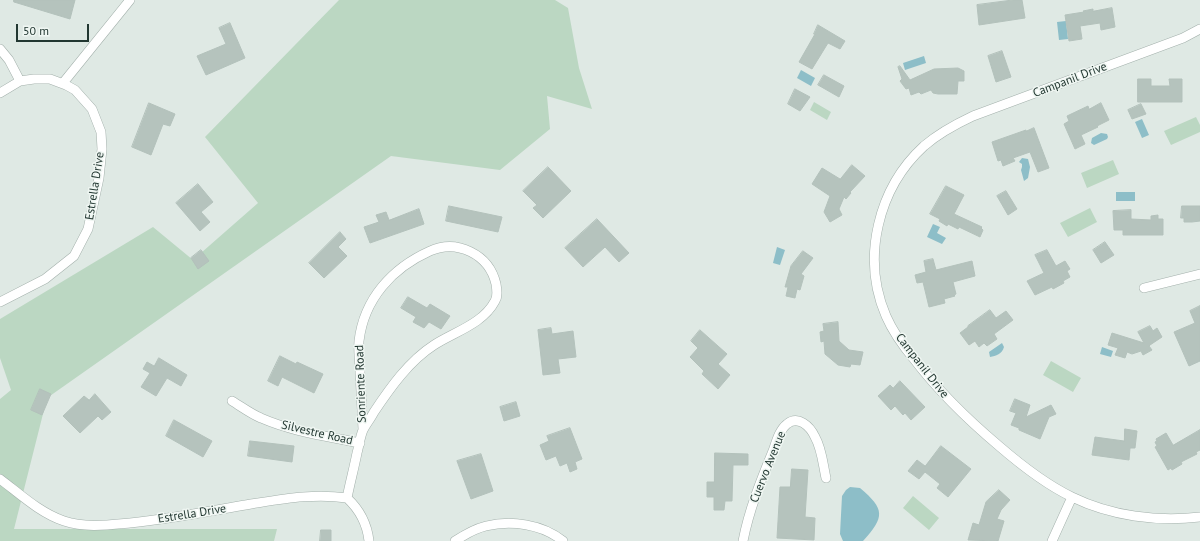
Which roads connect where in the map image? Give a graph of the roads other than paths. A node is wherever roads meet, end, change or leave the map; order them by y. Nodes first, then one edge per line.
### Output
1 (130, 0) edge
2 (1200, 29) edge
3 (0, 48) edge
4 (20, 81) junction
5 (63, 83) junction
6 (0, 92) edge
7 (1200, 274) edge
8 (1144, 288) dead end
9 (0, 302) edge
10 (232, 401) dead end
11 (363, 429) junction
12 (360, 443) junction
13 (826, 478) dead end
14 (0, 479) edge
15 (1072, 497) junction
16 (347, 498) junction
17 (1200, 517) edge
18 (369, 541) edge
19 (455, 541) edge
20 (563, 541) edge
21 (743, 541) edge
22 (1052, 541) edge

1 - 5 street
2 - 15 street, Campanil Drive
3 - 4 street
4 - 5 street, Estrella Drive
4 - 6 street, Estrella Drive
5 - 9 street, Estrella Drive
7 - 8 street
10 - 12 street, Silvestre Road
11 - 11 street, Sonriente Road
11 - 12 street, Sonriente Road
12 - 16 street, Sonriente Road
13 - 21 street, Cuervo Avenue
14 - 16 street, Estrella Drive
15 - 17 street, Campanil Drive
15 - 22 street
16 - 18 street
19 - 20 street

